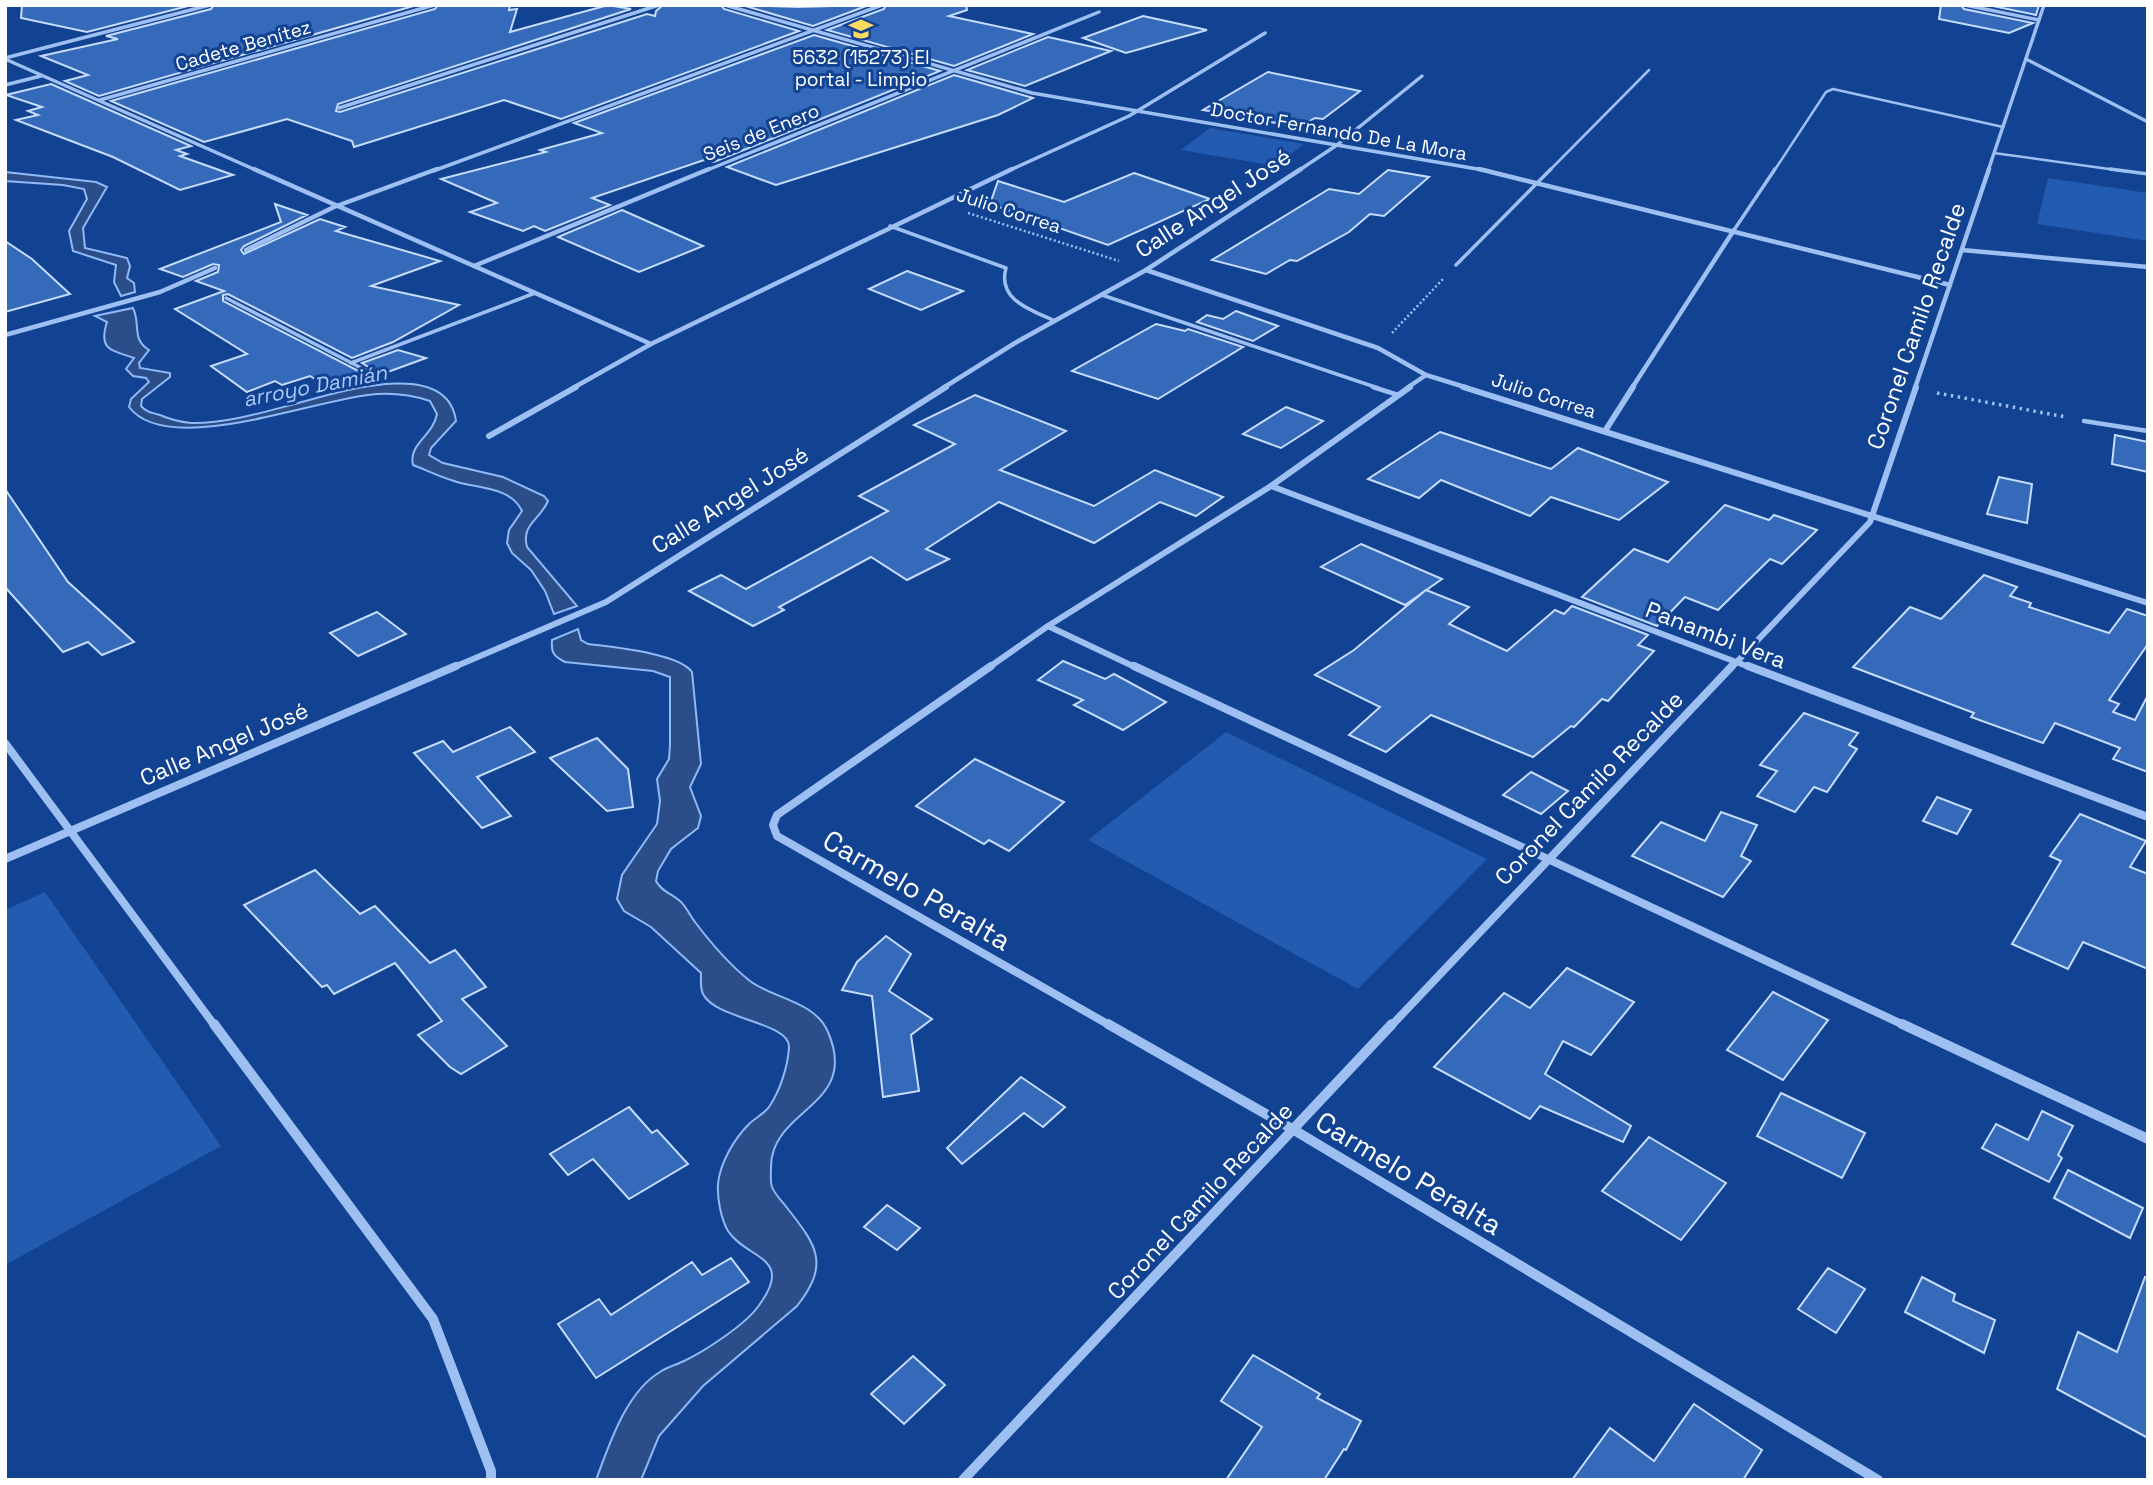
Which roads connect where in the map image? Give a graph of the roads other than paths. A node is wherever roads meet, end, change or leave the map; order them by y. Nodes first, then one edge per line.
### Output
1 (210, 5) edge
2 (434, 5) edge
3 (659, 5) edge
4 (725, 5) edge
5 (882, 5) edge
6 (1965, 5) edge
7 (2044, 5) edge
8 (1099, 12) dead end
9 (2039, 20) junction
10 (814, 30) junction
11 (1265, 33) dead end
12 (5, 59) edge
13 (2026, 60) junction
14 (949, 70) junction
15 (1649, 70) dead end
16 (41, 76) junction
17 (1422, 76) dead end
18 (5, 85) edge
19 (100, 100) junction
20 (339, 108) dead end
21 (1136, 111) junction
22 (2148, 122) edge
23 (2003, 127) junction
24 (1337, 145) junction
25 (1994, 153) junction
26 (2148, 174) edge
27 (1541, 182) junction
28 (334, 207) junction
29 (890, 226) junction
30 (1734, 230) junction
31 (246, 250) dead end
32 (1962, 250) junction
33 (1456, 265) road end
34 (474, 266) junction
35 (2148, 267) edge
36 (215, 268) dead end
37 (1146, 270) junction
38 (1950, 285) junction
39 (535, 293) junction
40 (1102, 295) junction
41 (226, 298) dead end
42 (1055, 321) junction
43 (5, 335) edge
44 (651, 344) junction
45 (351, 363) junction
46 (369, 372) dead end
47 (1426, 375) junction
48 (1398, 395) junction
49 (2084, 421) road end
50 (2148, 430) edge
51 (1605, 431) junction
52 (489, 436) dead end
53 (1271, 486) junction
54 (1872, 516) junction
55 (2148, 603) edge
56 (1048, 626) junction
57 (1737, 662) junction
58 (5, 743) edge
59 (2148, 817) edge
60 (72, 830) junction
61 (5, 859) edge
62 (1548, 859) junction
63 (1294, 1130) junction
64 (2148, 1139) edge
65 (491, 1480) edge
66 (963, 1480) edge
67 (1878, 1480) edge

1 - 12 street
2 - 19 street, Cadete Benítez
3 - 20 street
4 - 10 street, Doctor Fernando De La Mora
5 - 10 street
6 - 9 street
7 - 9 street, Coronel Camilo Recalde
8 - 14 street, Seis de Enero
9 - 13 street, Coronel Camilo Recalde
10 - 14 street, Doctor Fernando De La Mora
10 - 28 street
11 - 21 street
12 - 16 street
13 - 22 street
13 - 23 street, Coronel Camilo Recalde
14 - 21 street, Doctor Fernando De La Mora
14 - 34 street, Seis de Enero
15 - 27 lane
16 - 18 street
16 - 19 street
17 - 24 street, Calle Angel José
19 - 28 street
21 - 24 street, Doctor Fernando De La Mora
21 - 29 street
23 - 25 street, Coronel Camilo Recalde
23 - 30 lane
24 - 27 street, Doctor Fernando De La Mora
24 - 37 street, Calle Angel José
25 - 26 lane
25 - 32 street, Coronel Camilo Recalde
27 - 30 street, Doctor Fernando De La Mora
27 - 33 lane
28 - 31 street
28 - 34 street
29 - 42 lane
29 - 44 street
30 - 38 street, Doctor Fernando De La Mora
30 - 51 street
32 - 35 street
32 - 38 street, Coronel Camilo Recalde
34 - 39 street
36 - 43 street
37 - 40 street, Calle Angel José
37 - 47 street, Julio Correa
38 - 54 street, Coronel Camilo Recalde
39 - 44 street
39 - 45 lane
40 - 42 street, Calle Angel José
40 - 48 lane
41 - 45 lane
42 - 60 street, Calle Angel José
44 - 52 street
45 - 46 lane
47 - 48 street
47 - 51 street, Julio Correa
48 - 53 street
49 - 50 lane
51 - 54 street, Julio Correa
53 - 56 street
53 - 57 street, Panambi Vera
54 - 55 street, Julio Correa
54 - 57 street, Coronel Camilo Recalde
56 - 62 street
56 - 63 street, Carmelo Peralta
57 - 59 street, Panambi Vera
57 - 62 street, Coronel Camilo Recalde
58 - 60 street
60 - 61 street, Calle Angel José
60 - 65 street
62 - 63 street, Coronel Camilo Recalde
62 - 64 street
63 - 66 street, Coronel Camilo Recalde
63 - 67 street, Carmelo Peralta

